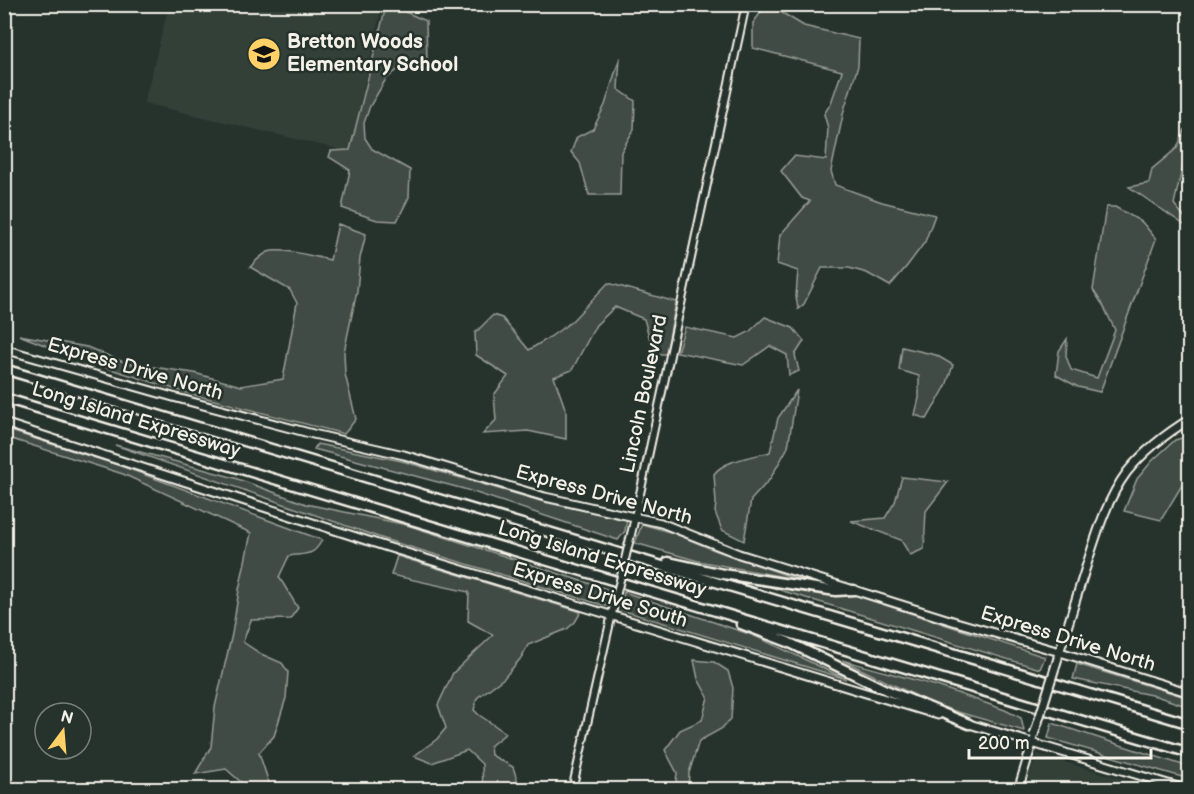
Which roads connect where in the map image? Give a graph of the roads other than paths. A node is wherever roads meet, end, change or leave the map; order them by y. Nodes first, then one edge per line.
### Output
1 (746, 4) edge
2 (4, 349) edge
3 (4, 369) edge
4 (4, 398) edge
5 (1190, 419) edge
6 (4, 423) edge
7 (635, 517) junction
8 (599, 547) junction
9 (854, 591) junction
10 (674, 598) junction
11 (612, 616) junction
12 (1059, 655) junction
13 (1190, 693) edge
14 (969, 724) junction
15 (1190, 724) edge
16 (1033, 739) junction
17 (1190, 753) edge
18 (572, 789) edge
19 (1018, 789) edge
20 (1188, 789) edge

1 - 7 street, Lincoln Boulevard
2 - 7 main road, Express Drive North
3 - 8 highway, Long Island Expressway
4 - 10 highway, Long Island Expressway
5 - 12 main road
6 - 11 main road, Express Drive South
7 - 9 main road, Express Drive North
7 - 11 street, Lincoln Boulevard, bridge
8 - 9 highway
8 - 15 highway, Long Island Expressway
9 - 12 main road, Express Drive North
10 - 14 highway
10 - 17 highway, Long Island Expressway
11 - 14 main road, Express Drive South
11 - 18 street, Lincoln Boulevard
12 - 13 main road, Express Drive North
12 - 16 main road, bridge
14 - 16 main road, Express Drive South
16 - 19 main road
16 - 20 main road, Express Drive South

